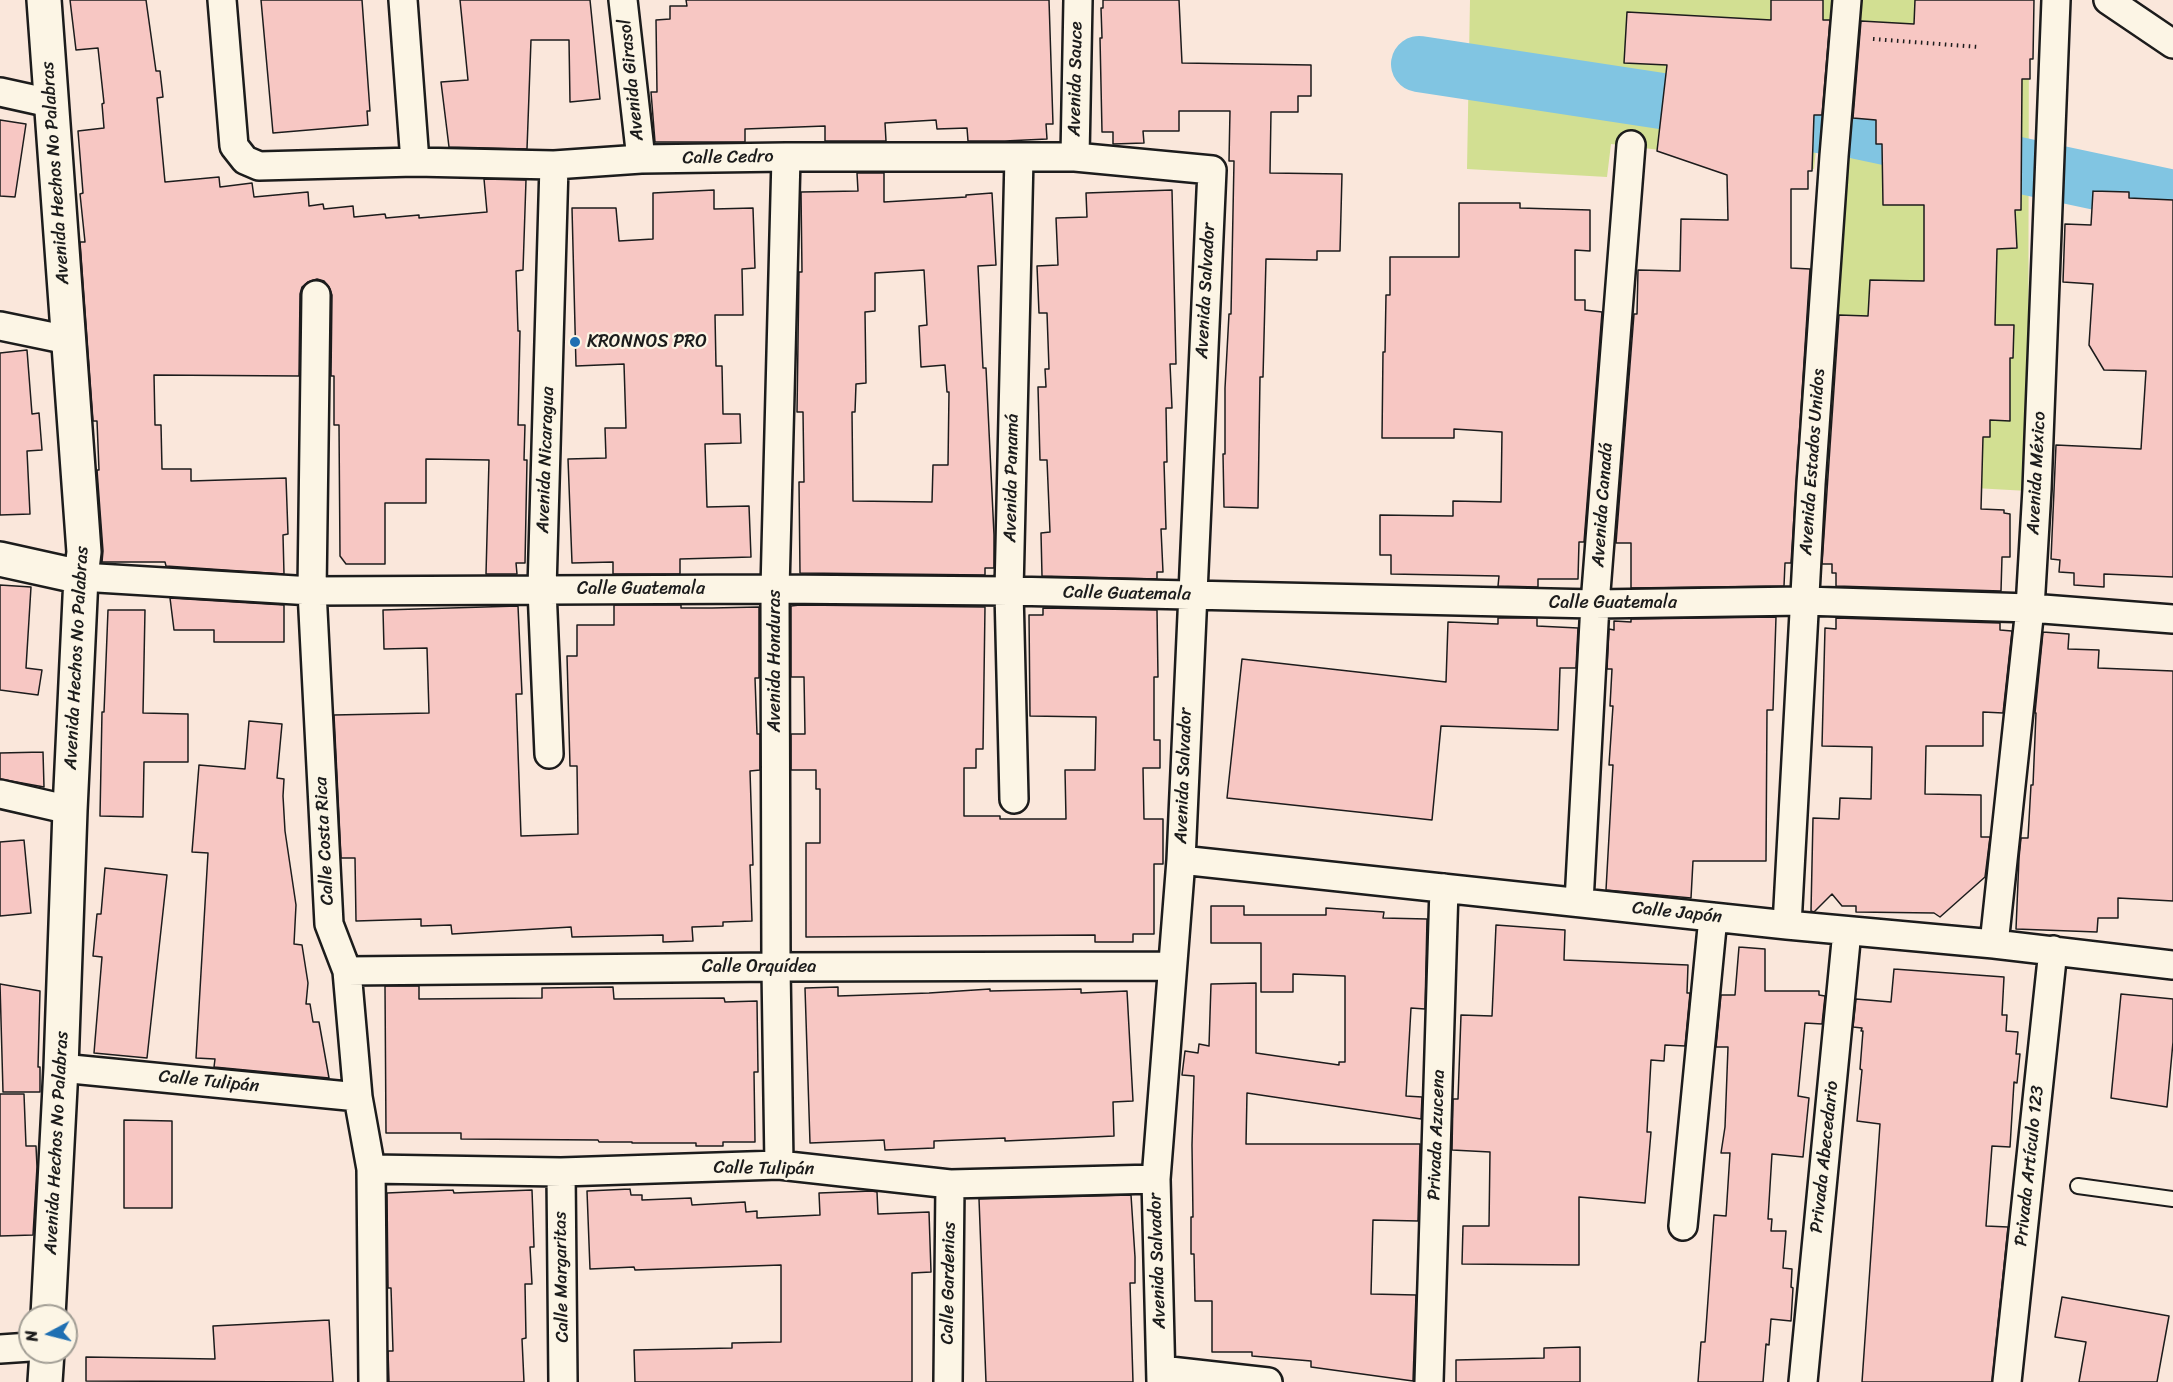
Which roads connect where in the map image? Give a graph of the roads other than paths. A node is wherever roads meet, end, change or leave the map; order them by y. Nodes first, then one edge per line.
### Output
1 (44, 0) edge
2 (222, 0) edge
3 (403, 0) edge
4 (623, 0) edge
5 (1078, 0) edge
6 (1847, 0) edge
7 (2056, 0) edge
8 (2108, 0) edge
9 (2173, 44) edge
10 (0, 93) edge
11 (51, 103) junction
12 (1631, 145) dead end
13 (786, 157) junction
14 (1019, 157) junction
15 (1075, 157) junction
16 (641, 159) junction
17 (415, 162) junction
18 (554, 165) junction
19 (1212, 170) joint
20 (315, 295) dead end
21 (0, 327) edge
22 (68, 340) junction
23 (0, 559) edge
24 (81, 577) junction
25 (775, 589) junction
26 (542, 590) junction
27 (312, 591) junction
28 (1009, 591) junction
29 (1192, 595) junction
30 (1804, 602) junction
31 (1595, 604) junction
32 (2030, 608) junction
33 (2173, 619) edge
34 (549, 753) dead end
35 (0, 794) edge
36 (1014, 799) dead end
37 (70, 810) junction
38 (1180, 860) junction
39 (1444, 888) junction
40 (1579, 902) junction
41 (1713, 917) junction
42 (1787, 925) junction
43 (1847, 931) junction
44 (1994, 944) junction
45 (2053, 950) junction
46 (2173, 965) edge
47 (1172, 966) junction
48 (776, 967) junction
49 (346, 971) junction
50 (61, 1068) junction
51 (358, 1097) junction
52 (779, 1165) junction
53 (371, 1169) junction
54 (561, 1172) junction
55 (1156, 1179) junction
56 (950, 1184) junction
57 (2078, 1186) dead end
58 (2173, 1199) edge
59 (1683, 1226) dead end
60 (49, 1304) edge
61 (18, 1348) edge
62 (0, 1349) edge
63 (46, 1364) edge
64 (1161, 1376) edge
65 (45, 1382) edge
66 (373, 1382) edge
67 (563, 1382) edge
68 (948, 1382) edge
69 (1268, 1382) edge
70 (1429, 1382) edge
71 (1803, 1382) edge
72 (2007, 1382) edge

1 - 11 street, Avenida Hechos No Palabras
2 - 17 street, Calle Cedro
3 - 17 street
4 - 16 street, Avenida Girasol
5 - 15 street, Avenida Sauce
6 - 30 street, Avenida Estados Unidos
7 - 32 street, Avenida México
8 - 9 street
10 - 11 street
11 - 22 street, Avenida Hechos No Palabras
12 - 31 street, Avenida Canadá
13 - 14 street, Calle Cedro
13 - 16 street, Calle Cedro
13 - 25 street, Avenida Honduras
14 - 15 street, Calle Cedro
14 - 28 street, Avenida Panamá
15 - 19 street, Calle Cedro
16 - 18 street, Calle Cedro
17 - 18 street, Calle Cedro
18 - 26 street, Avenida Nicaragua
19 - 29 street, Avenida Salvador
20 - 27 street, Calle Costa Rica
21 - 22 street
22 - 24 street, Avenida Hechos No Palabras
23 - 24 street
24 - 27 street, Calle Guatemala
24 - 37 street, Avenida Hechos No Palabras
25 - 26 street, Calle Guatemala
25 - 28 street, Calle Guatemala
25 - 48 street, Avenida Honduras
26 - 27 street, Calle Guatemala
26 - 34 street, Avenida Nicaragua
27 - 49 street, Calle Costa Rica
28 - 29 street, Calle Guatemala
28 - 36 street, Avenida Panamá
29 - 31 street, Calle Guatemala
29 - 38 street, Avenida Salvador
30 - 31 street, Calle Guatemala
30 - 32 street, Calle Guatemala
30 - 42 street, Avenida Estados Unidos
31 - 40 street, Avenida Canadá
32 - 33 street, Calle Guatemala
32 - 44 street, Avenida México
35 - 37 street
37 - 50 street, Avenida Hechos No Palabras
38 - 39 street, Calle Japón
38 - 47 street, Avenida Salvador
39 - 40 street, Calle Japón
39 - 70 street, Privada Azucena
40 - 41 street, Calle Japón
41 - 42 street, Calle Japón
41 - 59 street
42 - 43 street, Calle Japón
43 - 44 street, Calle Japón
43 - 71 street, Privada Abecedario
44 - 45 street, Calle Japón
45 - 46 street, Calle Japón
45 - 72 street, Privada Artículo 123
47 - 48 street, Calle Orquídea
47 - 55 street, Avenida Salvador
48 - 49 street, Calle Orquídea
48 - 52 street, Avenida Honduras
49 - 51 street, Calle Costa Rica
50 - 51 street, Calle Tulipán
50 - 60 street, Avenida Hechos No Palabras
51 - 53 street, Calle Costa Rica
52 - 54 street, Calle Tulipán
52 - 56 street, Calle Tulipán
53 - 54 street, Calle Tulipán
53 - 66 street, Calle Costa Rica
54 - 67 street, Calle Margaritas
55 - 56 street, Calle Tulipán
55 - 64 street, Avenida Salvador
56 - 68 street, Calle Gardenias
57 - 58 lane
61 - 62 street
63 - 65 street
64 - 69 street

